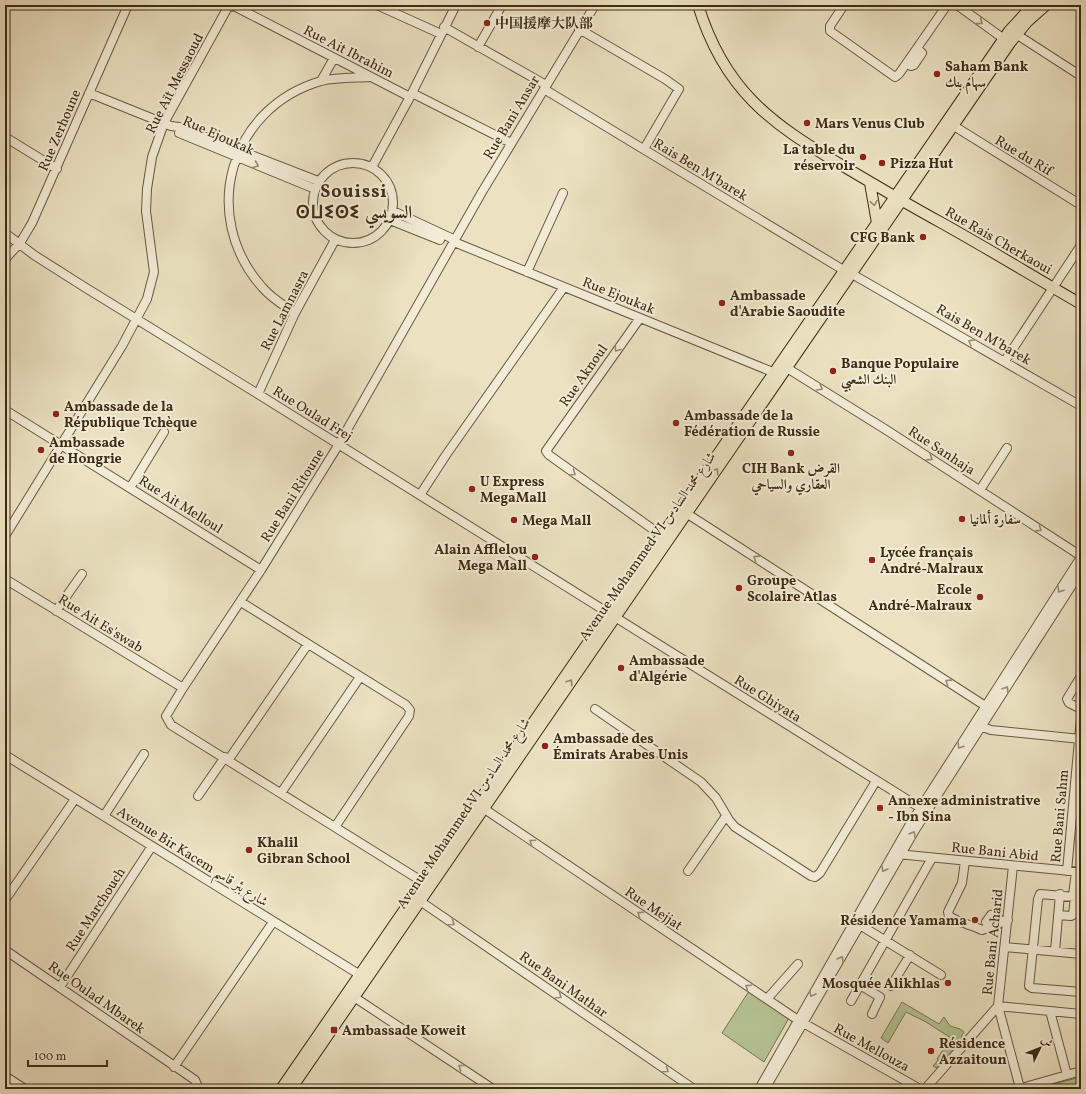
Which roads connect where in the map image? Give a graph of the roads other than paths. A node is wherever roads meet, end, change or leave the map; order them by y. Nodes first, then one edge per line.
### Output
1 (128, 5) edge
2 (377, 5) edge
3 (456, 5) edge
4 (502, 5) edge
5 (595, 5) edge
6 (698, 5) edge
7 (844, 5) edge
8 (947, 5) edge
9 (957, 5) edge
10 (1033, 5) edge
11 (1046, 5) edge
12 (234, 6) joint
13 (579, 29) junction
14 (443, 31) junction
15 (1016, 34) junction
16 (1004, 39) junction
17 (478, 46) junction
18 (334, 58) junction
19 (1081, 76) edge
20 (370, 77) junction
21 (321, 82) junction
22 (545, 87) junction
23 (89, 93) junction
24 (411, 95) junction
25 (167, 125) junction
26 (954, 126) junction
27 (5, 137) edge
28 (511, 143) junction
29 (644, 149) junction
30 (238, 154) junction
31 (372, 167) junction
32 (57, 169) junction
33 (318, 181) junction
34 (870, 182) junction
35 (315, 189) junction
36 (563, 193) dead end
37 (899, 199) junction
38 (1081, 205) edge
39 (393, 211) junction
40 (390, 220) junction
41 (877, 223) junction
42 (5, 233) edge
43 (335, 240) junction
44 (20, 243) junction
45 (454, 243) junction
46 (1081, 246) edge
47 (5, 259) edge
48 (527, 272) junction
49 (849, 272) junction
50 (564, 287) junction
51 (1053, 288) junction
52 (1081, 304) edge
53 (295, 313) junction
54 (640, 318) junction
55 (138, 320) junction
56 (1005, 361) junction
57 (787, 368) junction
58 (775, 372) junction
59 (258, 394) junction
60 (1081, 406) edge
61 (5, 410) edge
62 (164, 432) dead end
63 (339, 444) junction
64 (61, 445) junction
65 (1007, 448) dead end
66 (130, 488) junction
67 (980, 490) junction
68 (420, 495) junction
69 (686, 513) junction
70 (661, 535) junction
71 (5, 536) edge
72 (1081, 557) edge
73 (261, 570) junction
74 (1081, 571) edge
75 (82, 574) dead end
76 (5, 579) edge
77 (241, 602) junction
78 (56, 611) junction
79 (612, 615) junction
80 (308, 644) junction
81 (1081, 676) edge
82 (360, 677) junction
83 (183, 688) junction
84 (989, 708) junction
85 (595, 709) dead end
86 (1081, 709) edge
87 (1081, 718) edge
88 (981, 727) junction
89 (1080, 739) edge
90 (144, 754) dead end
91 (5, 755) edge
92 (227, 758) junction
93 (876, 781) junction
94 (1078, 790) edge
95 (281, 793) junction
96 (198, 796) dead end
97 (75, 799) junction
98 (483, 808) junction
99 (921, 808) junction
100 (104, 816) junction
101 (726, 816) junction
102 (334, 826) junction
103 (152, 846) junction
104 (900, 855) junction
105 (932, 858) junction
106 (966, 861) junction
107 (1013, 866) junction
108 (688, 871) dead end
109 (1067, 871) junction
110 (1079, 872) edge
111 (423, 882) junction
112 (1060, 894) junction
113 (1073, 895) junction
114 (5, 900) edge
115 (420, 901) junction
116 (1058, 915) junction
117 (1006, 921) junction
118 (273, 922) junction
119 (986, 922) dead end
120 (860, 925) junction
121 (885, 940) junction
122 (1005, 946) junction
123 (1033, 949) junction
124 (5, 950) edge
125 (1054, 952) junction
126 (1081, 954) edge
127 (910, 955) junction
128 (798, 964) dead end
129 (941, 975) dead end
130 (363, 977) junction
131 (860, 985) junction
132 (891, 986) dead end
133 (60, 987) junction
134 (1081, 992) edge
135 (354, 997) junction
136 (767, 999) junction
137 (851, 1001) dead end
138 (998, 1006) junction
139 (1050, 1011) junction
140 (872, 1014) dead end
141 (1081, 1014) edge
142 (804, 1024) junction
143 (174, 1066) junction
144 (1081, 1071) edge
145 (1067, 1075) junction
146 (5, 1076) edge
147 (25, 1089) edge
148 (198, 1089) edge
149 (281, 1089) edge
150 (291, 1089) edge
151 (493, 1089) edge
152 (694, 1089) edge
153 (759, 1089) edge
154 (765, 1089) edge
155 (920, 1089) edge
156 (925, 1089) edge
157 (1019, 1089) edge

1 - 23 street, Rue Zerhoune
2 - 14 street, Rais Ben M’barek
3 - 14 street
4 - 17 street
5 - 13 street, Rue Bani Ansar
6 - 34 main road, Rue Rais Cherkaoui
7 - 8 street
9 -> 16 street
10 - 16 main road, Avenue Mohammed VI شارع محمد السادس
11 - 15 main road, Avenue Mohammed VI شارع محمد السادس
12 - 18 street, Rue Ait Ibrahim
12 - 25 street, Rue Aït Messaoud
13 - 22 street, Rue Bani Ansar
13 - 29 street
14 - 17 street, Rais Ben M’barek
14 - 24 street
15 - 19 street
15 - 26 main road, Avenue Mohammed VI شارع محمد السادس
16 - 37 main road, Avenue Mohammed VI شارع محمد السادس
17 - 22 street, Rais Ben M’barek
18 - 20 street, Rue Ait Ibrahim
18 - 21 street
20 - 21 street
20 - 24 street, Rue Ait Ibrahim
21 - 30 street
22 - 28 street, Rue Bani Ansar
22 - 29 street, Rais Ben M’barek
23 - 25 street, Rue Ejoukak
23 - 32 street, Rue Zerhoune
24 - 28 street, Rue Ait Ibrahim
24 - 31 street
25 - 30 street, Rue Ejoukak
25 - 55 street, Rue Aït Messaoud
26 - 37 main road, Avenue Mohammed VI شارع محمد السادس
26 - 38 street, Rue du Rif
27 - 32 street
28 - 45 street, Rue Bani Ansar
29 - 49 street, Rais Ben M’barek
30 - 33 street, Rue Ejoukak
30 -> 35 street, Rue Ejoukak
30 - 53 street
31 - 33 street
31 - 39 street
32 - 44 street, Rue Zerhoune
33 - 35 street
34 - 37 main road, Rue Rais Cherkaoui
34 -> 41 main road
35 - 43 street
36 - 48 street
37 - 41 main road, Avenue Mohammed VI شارع محمد السادس
37 - 49 main road, Avenue Mohammed VI شارع محمد السادس
37 - 51 main road, Rue Rais Cherkaoui
39 - 40 street
39 - 45 street, Rue Ejoukak
40 - 43 street
40 - 45 street, Rue Ejoukak
41 - 49 main road, Avenue Mohammed VI شارع محمد السادس
42 - 44 street, Rue Oulad Frej
43 - 53 street, Rue Lamnasra
44 - 47 street, Rue Zerhoune
44 - 55 street, Rue Oulad Frej
45 - 48 street, Rue Ejoukak
45 - 63 street, Rue Bani Ritoune
46 - 51 street
48 - 50 street, Rue Ejoukak
56 -> 49 street, Rais Ben M’barek
49 - 57 main road, Avenue Mohammed VI شارع محمد السادس
49 - 58 main road, Avenue Mohammed VI شارع محمد السادس
50 - 54 street, Rue Ejoukak
50 - 68 street
51 - 52 main road, Rue Rais Cherkaoui
51 - 56 street
53 - 59 street, Rue Lamnasra
54 - 58 street, Rue Ejoukak
54 -> 70 street, Rue Aknoul
55 - 59 street, Rue Oulad Frej
55 - 64 street, Rue Aït Messaoud
56 - 60 street, Rais Ben M’barek
57 -> 67 street, Rue Sanhaja
69 -> 57 main road, Avenue Mohammed VI شارع محمد السادس
58 - 70 main road, Avenue Mohammed VI شارع محمد السادس
59 - 63 street, Rue Oulad Frej
61 - 64 street, Rue Ait Melloul
62 - 66 street
63 - 68 street, Rue Oulad Frej
63 - 73 street, Rue Bani Ritoune
64 - 66 street, Rue Ait Melloul
64 - 71 street, Rue Aït Messaoud
65 - 67 street
66 - 73 street, Rue Ait Melloul
67 -> 72 street, Rue Sanhaja
68 - 79 street, Rue Oulad Frej
69 - 79 main road, Avenue Mohammed VI شارع محمد السادس
84 -> 69 street
70 - 79 main road, Avenue Mohammed VI شارع محمد السادس
72 -> 84 street
73 - 77 street, Rue Bani Ritoune
84 -> 74 street
75 - 78 street
76 - 78 street, Rue Ait Es'swab
77 - 80 street
77 - 83 street, Rue Bani Ritoune
78 - 83 street, Rue Ait Es'swab
79 - 93 street, Rue Ghiyata
98 -> 79 main road, Avenue Mohammed VI شارع محمد السادس
79 - 111 main road, Avenue Mohammed VI شارع محمد السادس
80 - 82 street
80 - 92 street
81 - 86 street
82 - 95 street
82 - 102 street
83 - 92 street, Rue Bani Ritoune
84 - 88 street
85 - 101 street
87 - 89 street, Rue Bani Sahm
88 - 89 street
88 - 99 street
89 - 94 street, Rue Bani Sahm
90 - 100 street
91 - 97 street, Avenue Bir Kacem شارع بئر قاسم
92 - 95 street
92 - 96 street
93 - 99 street, Rue Ghiyata
93 - 101 street
94 - 109 street, Rue Bani Sahm
95 - 102 street
97 - 100 street, Avenue Bir Kacem شارع بئر قاسم
97 - 114 street
98 - 115 main road, Avenue Mohammed VI شارع محمد السادس
136 -> 98 street, Rue Mejjat
99 - 104 street
100 - 103 street, Avenue Bir Kacem شارع بئر قاسم
101 - 108 street
102 - 111 street
103 - 118 street, Avenue Bir Kacem شارع بئر قاسم
103 - 133 street, Rue Marchouch
104 - 105 street, Rue Bani Abid
104 - 120 street
104 -> 142 street
105 - 106 street, Rue Bani Abid
105 - 121 street
106 - 107 street, Rue Bani Abid
106 - 117 street
107 - 109 street, Rue Bani Abid
107 - 117 street, Rue Bani Acharid
109 - 110 street, Rue Bani Abid
110 - 113 street
111 - 130 main road, Avenue Mohammed VI شارع محمد السادس
112 - 113 street
112 - 116 street
112 - 123 street
113 - 116 street
115 - 130 main road, Avenue Mohammed VI شارع محمد السادس
115 -> 152 street, Rue Bani Mathar
116 - 125 street
117 - 119 street
117 - 122 street, Rue Bani Acharid
118 - 130 street, Avenue Bir Kacem شارع بئر قاسم
118 - 143 street
120 - 121 street
142 -> 120 street
121 - 127 street
121 - 131 street
122 - 123 street
122 - 138 street, Rue Bani Acharid
123 - 125 street
123 - 134 street
124 - 133 street, Rue Oulad Mbarek
125 - 126 street
127 - 129 street
127 - 132 street
128 - 136 street
130 - 135 main road, Avenue Mohammed VI شارع محمد السادس
130 - 149 main road, Avenue Mohammed VI شارع محمد السادس
131 - 137 street
131 - 140 street
133 - 143 street, Rue Oulad Mbarek
135 - 150 main road, Avenue Mohammed VI شارع محمد السادس
151 -> 135 street
136 - 142 street, Rue Mejjat
138 - 139 street
138 - 156 street, Rue Bani Acharid
138 - 157 street
139 - 141 street
139 - 145 street
142 - 153 street
142 - 154 street
142 - 155 street, Rue Mellouza
143 - 148 street, Rue Oulad Mbarek
144 - 145 street
145 - 157 street
146 - 147 street

